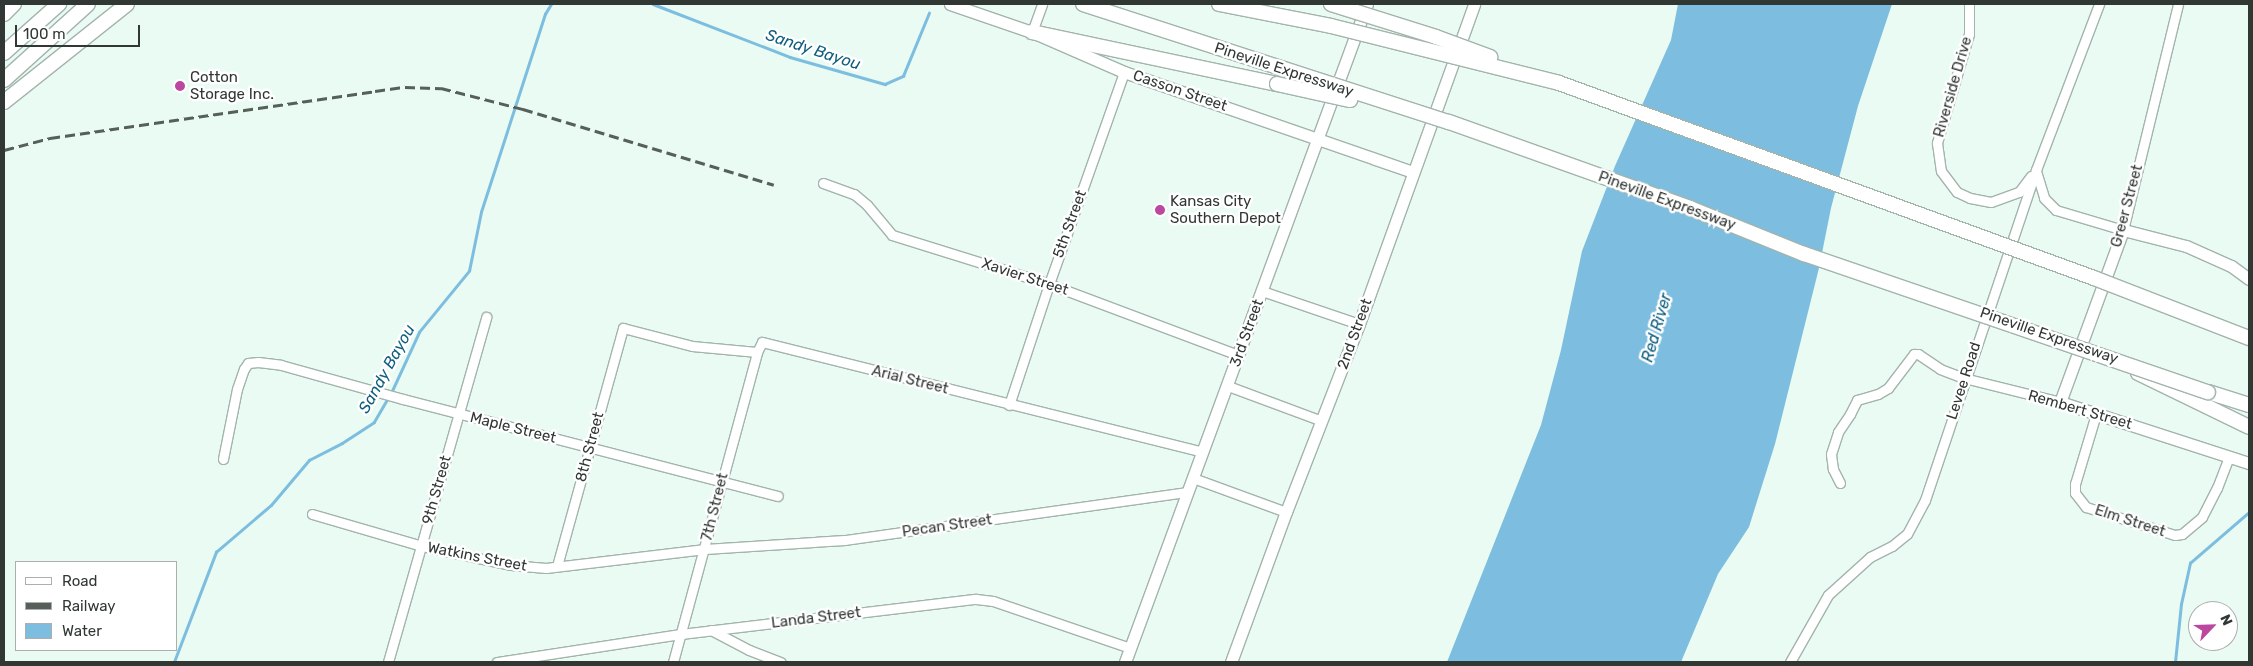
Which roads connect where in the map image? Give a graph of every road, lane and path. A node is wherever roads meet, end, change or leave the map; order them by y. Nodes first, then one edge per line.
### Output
1 (59, 4) edge
2 (88, 4) edge
3 (127, 4) edge
4 (950, 4) edge
5 (1042, 4) edge
6 (1082, 4) edge
7 (1219, 4) edge
8 (1331, 4) edge
9 (1366, 4) edge
10 (1474, 4) edge
11 (1969, 4) edge
12 (2099, 4) edge
13 (2178, 4) edge
14 (1032, 32) junction
15 (4, 53) edge
16 (1124, 72) junction
17 (4, 80) edge
18 (1559, 83) junction
19 (4, 102) edge
20 (1449, 122) junction
21 (1317, 138) junction
22 (2036, 170) junction
23 (1413, 172) junction
24 (824, 183) dead end
25 (2123, 230) junction
26 (2249, 279) edge
27 (1049, 284) junction
28 (1262, 291) junction
29 (486, 317) dead end
30 (1359, 324) junction
31 (623, 328) joint
32 (2249, 338) edge
33 (756, 352) junction
34 (1238, 355) junction
35 (1964, 378) junction
36 (1228, 386) junction
37 (2208, 399) junction
38 (2060, 402) junction
39 (2249, 405) edge
40 (1009, 406) junction
41 (458, 414) junction
42 (2096, 414) junction
43 (1322, 421) junction
44 (2249, 427) edge
45 (590, 448) junction
46 (1202, 452) junction
47 (2229, 456) junction
48 (223, 459) dead end
49 (2249, 463) edge
50 (1193, 478) junction
51 (721, 482) junction
52 (1840, 483) dead end
53 (1187, 492) junction
54 (778, 496) dead end
55 (1286, 512) junction
56 (312, 514) dead end
57 (422, 546) junction
58 (705, 549) junction
59 (557, 566) junction
60 (711, 630) junction
61 (681, 634) junction
62 (1130, 648) junction
63 (530, 660) edge
64 (388, 662) edge
65 (497, 662) edge
66 (673, 662) edge
67 (781, 662) edge
68 (1125, 662) edge
69 (1231, 662) edge
70 (1790, 662) edge

1 - 15 highway
2 - 17 highway
3 - 19 highway
4 - 14 main road, Casson Street
5 - 14 street
6 - 20 highway, Pineville Expressway, bridge
7 - 18 highway, bridge
8 - 18 highway, bridge
9 - 21 main road, 3rd Street
10 - 23 main road, 2nd Street
11 - 22 street, Riverside Drive
12 - 22 street, Levee Road
13 - 25 street, Greer Street
14 - 16 main road, Casson Street
14 - 20 highway, bridge
16 - 21 main road, Casson Street
16 - 27 street, 5th Street
18 - 32 highway, bridge
20 - 37 highway, Pineville Expressway, bridge
21 - 23 main road, Casson Street
21 - 28 main road, 3rd Street
22 - 25 street
22 - 35 street, Levee Road
23 - 30 main road, 2nd Street
24 - 27 street, Xavier Street
25 - 26 main road
25 - 38 main road, Greer Street
27 - 34 street, Xavier Street
27 - 40 street, 5th Street
28 - 30 street
28 - 34 main road, 3rd Street
29 - 41 street, 9th Street
30 - 43 main road, 2nd Street
31 - 33 street, Arial Street
31 - 45 street, 8th Street
33 - 40 street, Arial Street
33 - 51 street, 7th Street
34 - 36 main road, 3rd Street
35 - 38 street, Rembert Street
35 - 52 street, Rembert Street
35 - 70 street, Levee Road
36 - 43 street
36 - 46 main road, 3rd Street
37 - 39 highway, Pineville Expressway
37 - 44 highway
38 - 42 main road, Rembert Street
40 - 46 street, Arial Street
41 - 45 street, Maple Street
41 - 48 street, Maple Street
41 - 57 street, 9th Street
42 - 47 main road, Rembert Street
42 - 47 street, Elm Street
43 - 55 main road, 2nd Street
45 - 51 street, Maple Street
45 - 59 street, 8th Street
46 - 50 main road, 3rd Street
47 - 49 main road, Rembert Street
50 - 53 main road, 3rd Street
50 - 55 street
51 - 54 street, Maple Street
51 - 58 street, 7th Street
53 - 58 street, Pecan Street
53 - 62 main road, 3rd Street
55 - 69 main road, 2nd Street
56 - 57 street, Watkins Street
57 - 59 street, Watkins Street
57 - 64 street, 9th Street
58 - 59 street, Watkins Street
58 - 61 street, 7th Street
60 - 61 street, Landa Street
60 - 62 street, Landa Street
60 - 67 street
61 - 63 street, Landa Street
61 - 66 street, 7th Street
62 - 68 main road, 3rd Street
63 - 65 street, Landa Street

